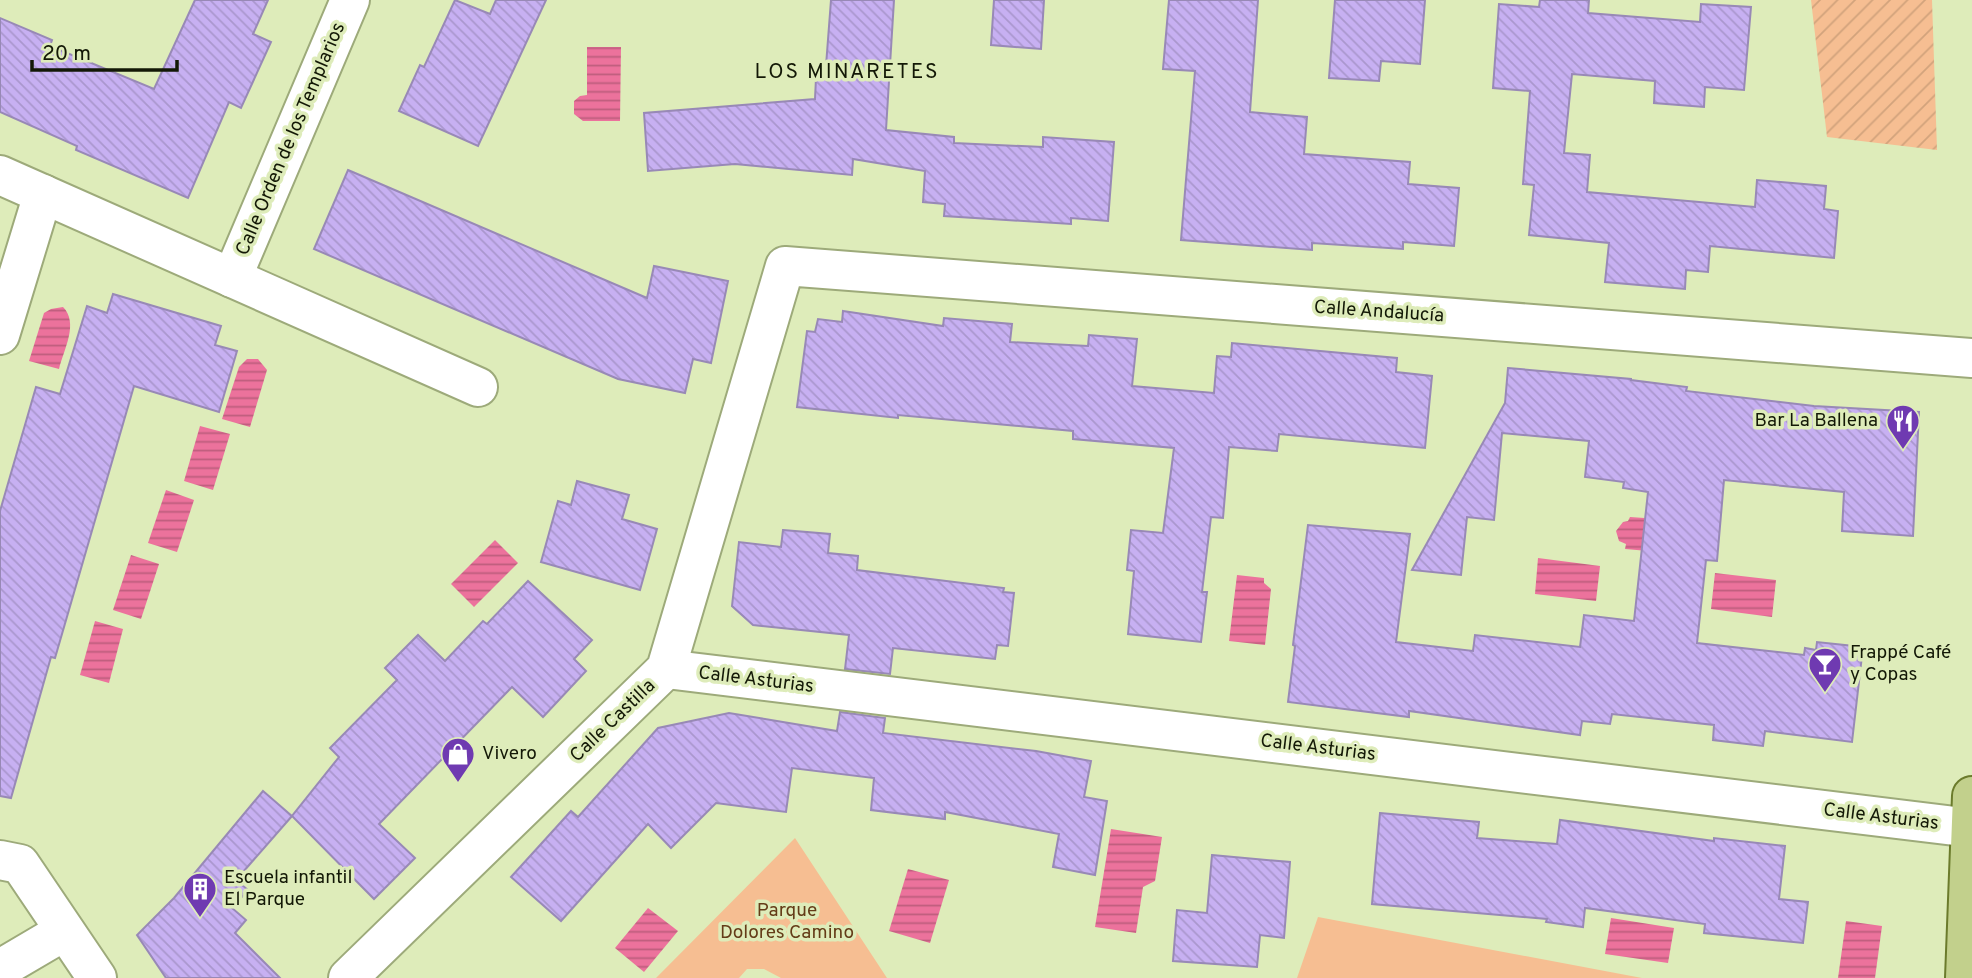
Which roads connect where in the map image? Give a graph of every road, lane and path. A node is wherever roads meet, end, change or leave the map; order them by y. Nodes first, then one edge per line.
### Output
1 (350, 0) edge
2 (0, 175) edge
3 (43, 194) junction
4 (785, 266) joint
5 (232, 278) junction
6 (0, 335) edge
7 (1972, 358) edge
8 (478, 387) dead end
9 (666, 669) junction
10 (1971, 812) edge
11 (0, 860) edge
12 (63, 932) junction
13 (0, 969) edge
14 (97, 978) edge
15 (348, 978) edge
16 (1965, 978) edge

1 - 5 street, Calle Orden de los Templarios
2 - 3 street, Calle Orden de los Templarios
3 - 5 street, Calle Orden de los Templarios
3 - 6 street
4 - 7 street, Calle Andalucía
4 - 9 street, Calle Castilla
5 - 8 street, Calle Orden de los Templarios
9 - 10 street, Calle Asturias
9 - 15 street, Calle Castilla
10 - 16 main road
11 - 12 street
12 - 13 street
12 - 14 street

